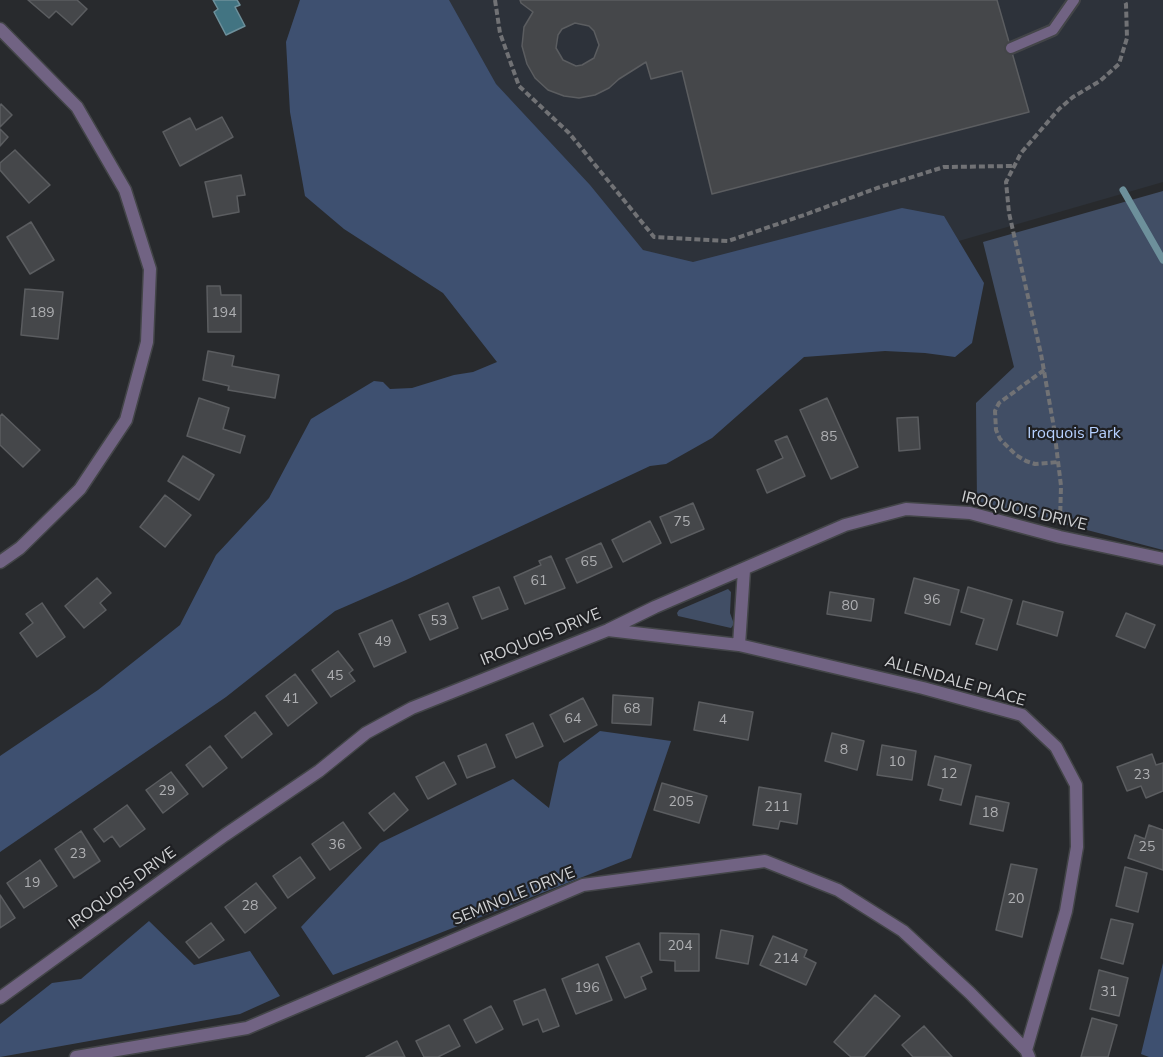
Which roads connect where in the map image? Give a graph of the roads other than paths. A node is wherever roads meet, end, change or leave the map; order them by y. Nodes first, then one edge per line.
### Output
1 (1074, 0) edge
2 (0, 29) edge
3 (1011, 48) dead end
4 (1163, 559) edge
5 (0, 562) edge
6 (744, 570) junction
7 (608, 630) junction
8 (739, 645) junction
9 (0, 998) edge
10 (1028, 1054) edge
11 (76, 1057) edge

1 - 3 lane
2 - 5 street
4 - 6 street, IROQUOIS DRIVE
6 - 7 street, IROQUOIS DRIVE
6 - 8 street
7 - 8 street, ALLENDALE PLACE
7 - 9 street, IROQUOIS DRIVE
8 - 10 street, ALLENDALE PLACE
10 - 11 street, SEMINOLE DRIVE

